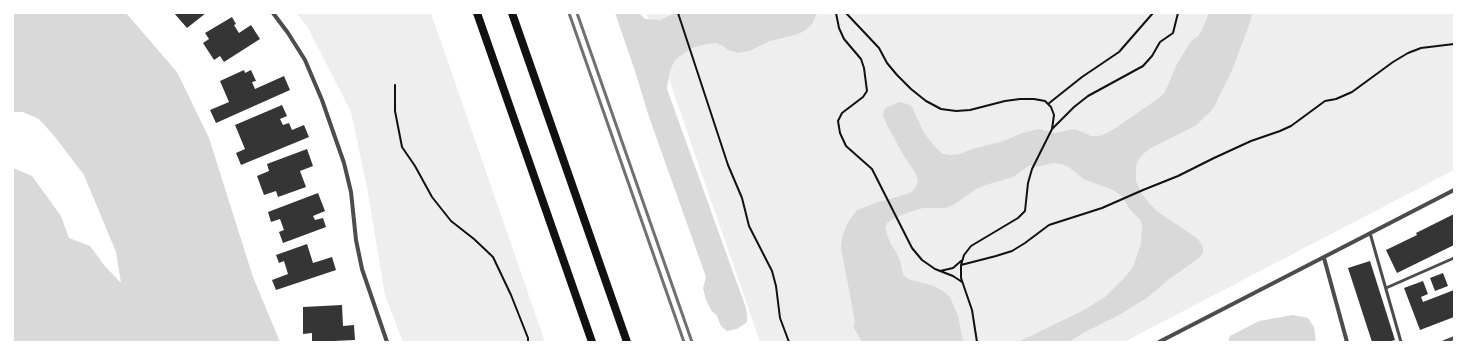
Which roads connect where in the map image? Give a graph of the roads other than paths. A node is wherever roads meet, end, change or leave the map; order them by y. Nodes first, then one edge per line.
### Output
1 (273, 13) edge
2 (477, 13) edge
3 (512, 13) edge
4 (1454, 190) edge
5 (1370, 233) junction
6 (1324, 258) junction
7 (1454, 258) edge
8 (1386, 288) junction
9 (1454, 338) edge
10 (387, 342) edge
11 (592, 342) edge
12 (628, 342) edge
13 (1159, 342) edge
14 (1346, 342) edge
15 (1401, 342) edge
16 (1444, 342) edge

1 - 10 street
2 - 11 main road
3 - 12 main road
4 - 5 street
5 - 6 street
5 - 8 lane
6 - 13 street
6 - 14 street
7 - 8 lane
8 - 15 lane
9 - 16 street

